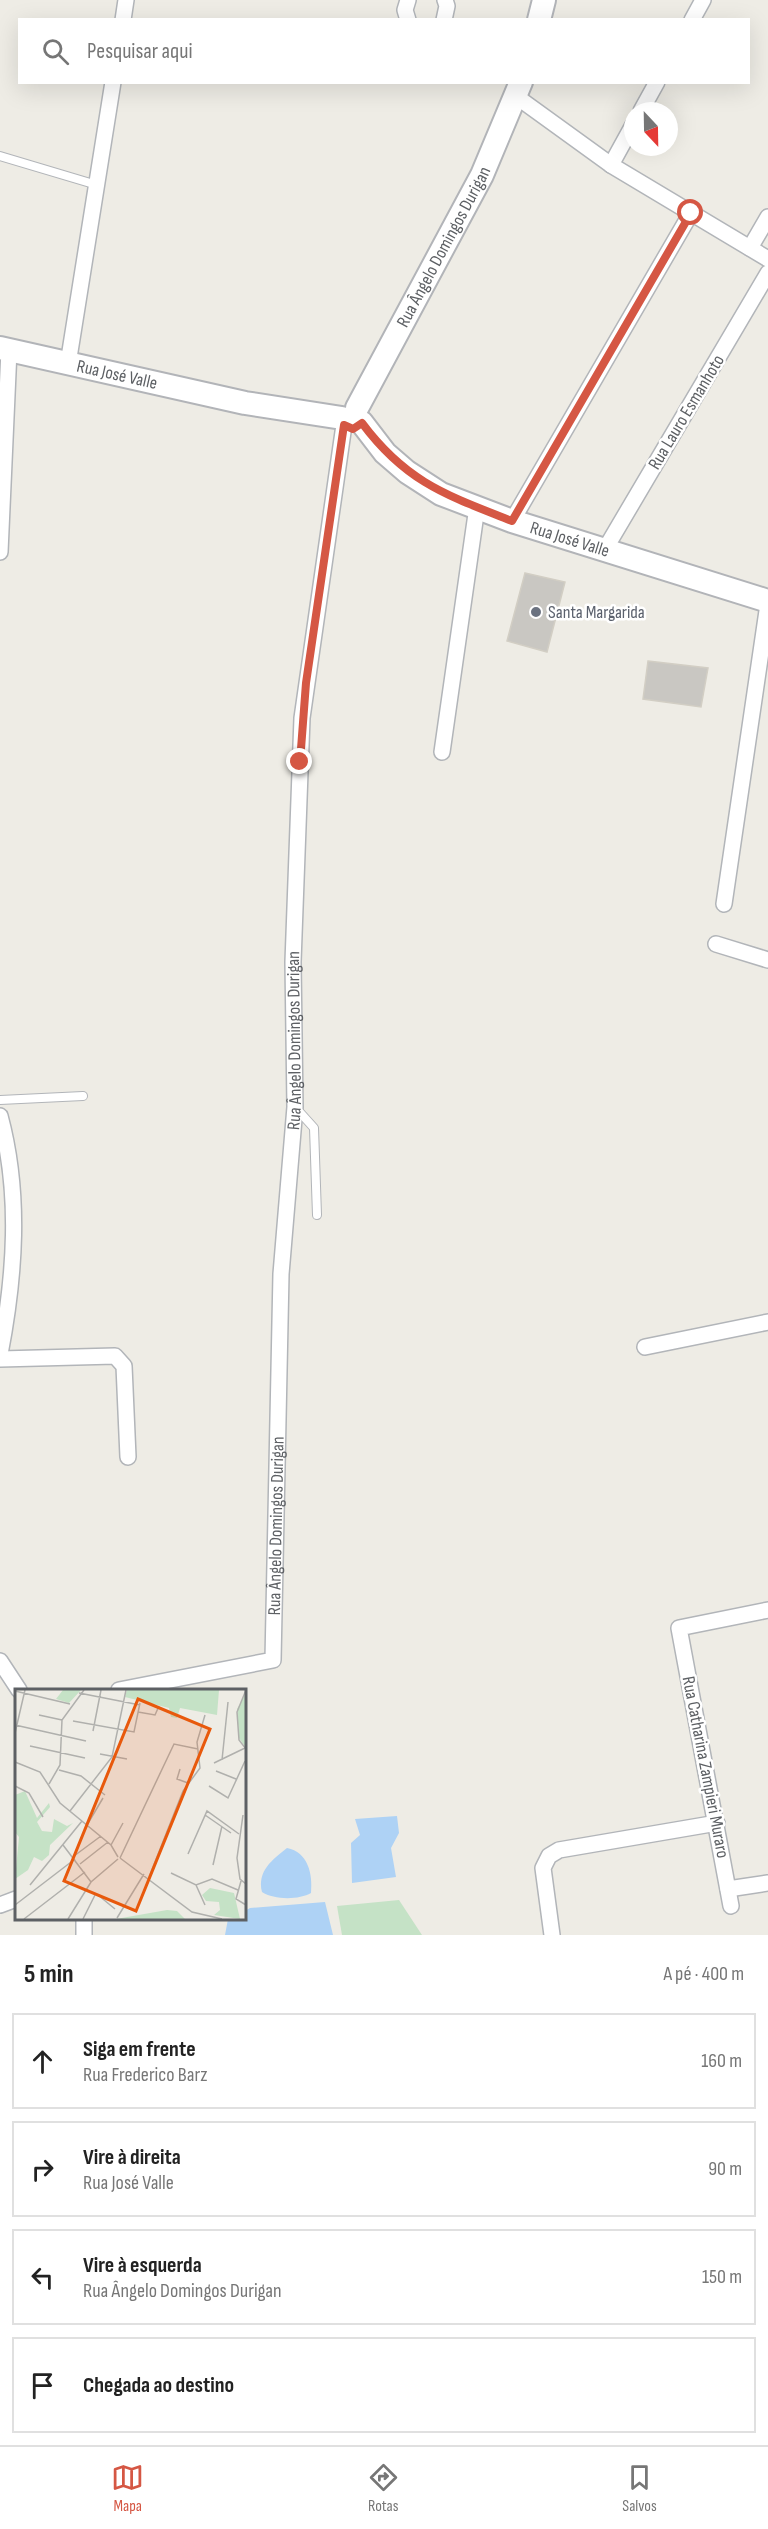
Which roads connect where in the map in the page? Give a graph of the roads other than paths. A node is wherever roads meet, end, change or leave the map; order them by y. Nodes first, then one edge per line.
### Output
1 (126, 0) edge
2 (445, 0) edge
3 (544, 0) edge
4 (703, 0) edge
5 (404, 1) edge
6 (123, 18) edge
7 (408, 18) edge
8 (445, 18) edge
9 (540, 18) edge
10 (693, 18) edge
11 (113, 84) edge
12 (656, 84) edge
13 (519, 90) edge
14 (646, 102) edge
15 (624, 141) edge
16 (0, 156) edge
17 (611, 165) junction
18 (97, 185) junction
19 (691, 213) junction
20 (768, 217) edge
21 (750, 248) junction
22 (768, 259) edge
23 (768, 273) edge
24 (5, 349) edge
25 (68, 364) junction
26 (351, 419) junction
27 (477, 507) junction
28 (512, 521) junction
29 (604, 551) junction
30 (0, 552) edge
31 (768, 602) edge
32 (442, 752) dead end
33 (724, 904) dead end
34 (716, 944) dead end
35 (768, 960) edge
36 (83, 1096) dead end
37 (0, 1100) edge
38 (295, 1107) junction
39 (0, 1116) edge
40 (7, 1210) edge
41 (317, 1215) dead end
42 (768, 1322) edge
43 (645, 1347) dead end
44 (0, 1354) edge
45 (0, 1359) edge
46 (128, 1457) dead end
47 (768, 1610) edge
48 (0, 1661) edge
49 (19, 1689) edge
50 (124, 1689) edge
51 (717, 1823) junction
52 (768, 1883) edge
53 (728, 1889) junction
54 (15, 1899) edge
55 (0, 1905) edge
56 (731, 1906) dead end
57 (552, 1935) edge

1 - 6 street
2 - 8 street
3 - 9 street
4 - 10 street
5 - 7 street
11 - 18 street
12 - 14 street
13 - 17 street
13 - 26 street, Rua Ângelo Domingos Durigan
15 - 17 street
16 - 18 lane
17 - 19 street
18 - 25 street
19 - 21 street
19 - 28 street
20 - 21 street
21 - 22 street
23 - 29 street, Rua Lauro Esmanhoto
24 - 25 street, Rua José Valle
24 - 30 street
25 - 26 street, Rua José Valle
26 - 27 street, Rua José Valle
26 - 38 street, Rua Ângelo Domingos Durigan
27 - 28 street, Rua José Valle
27 - 32 street
28 - 29 street, Rua José Valle
29 - 31 street, Rua José Valle
31 - 33 street
34 - 35 street
36 - 37 lane
38 - 41 lane
38 - 50 street, Rua Ângelo Domingos Durigan
39 - 40 street
40 - 44 street
42 - 43 street
45 - 46 street
47 - 51 street, Rua Catharina Zampieri Muraro
48 - 49 street
51 - 53 street, Rua Catharina Zampieri Muraro
51 - 57 street
52 - 53 street
53 - 56 street, Rua Catharina Zampieri Muraro
54 - 55 street

